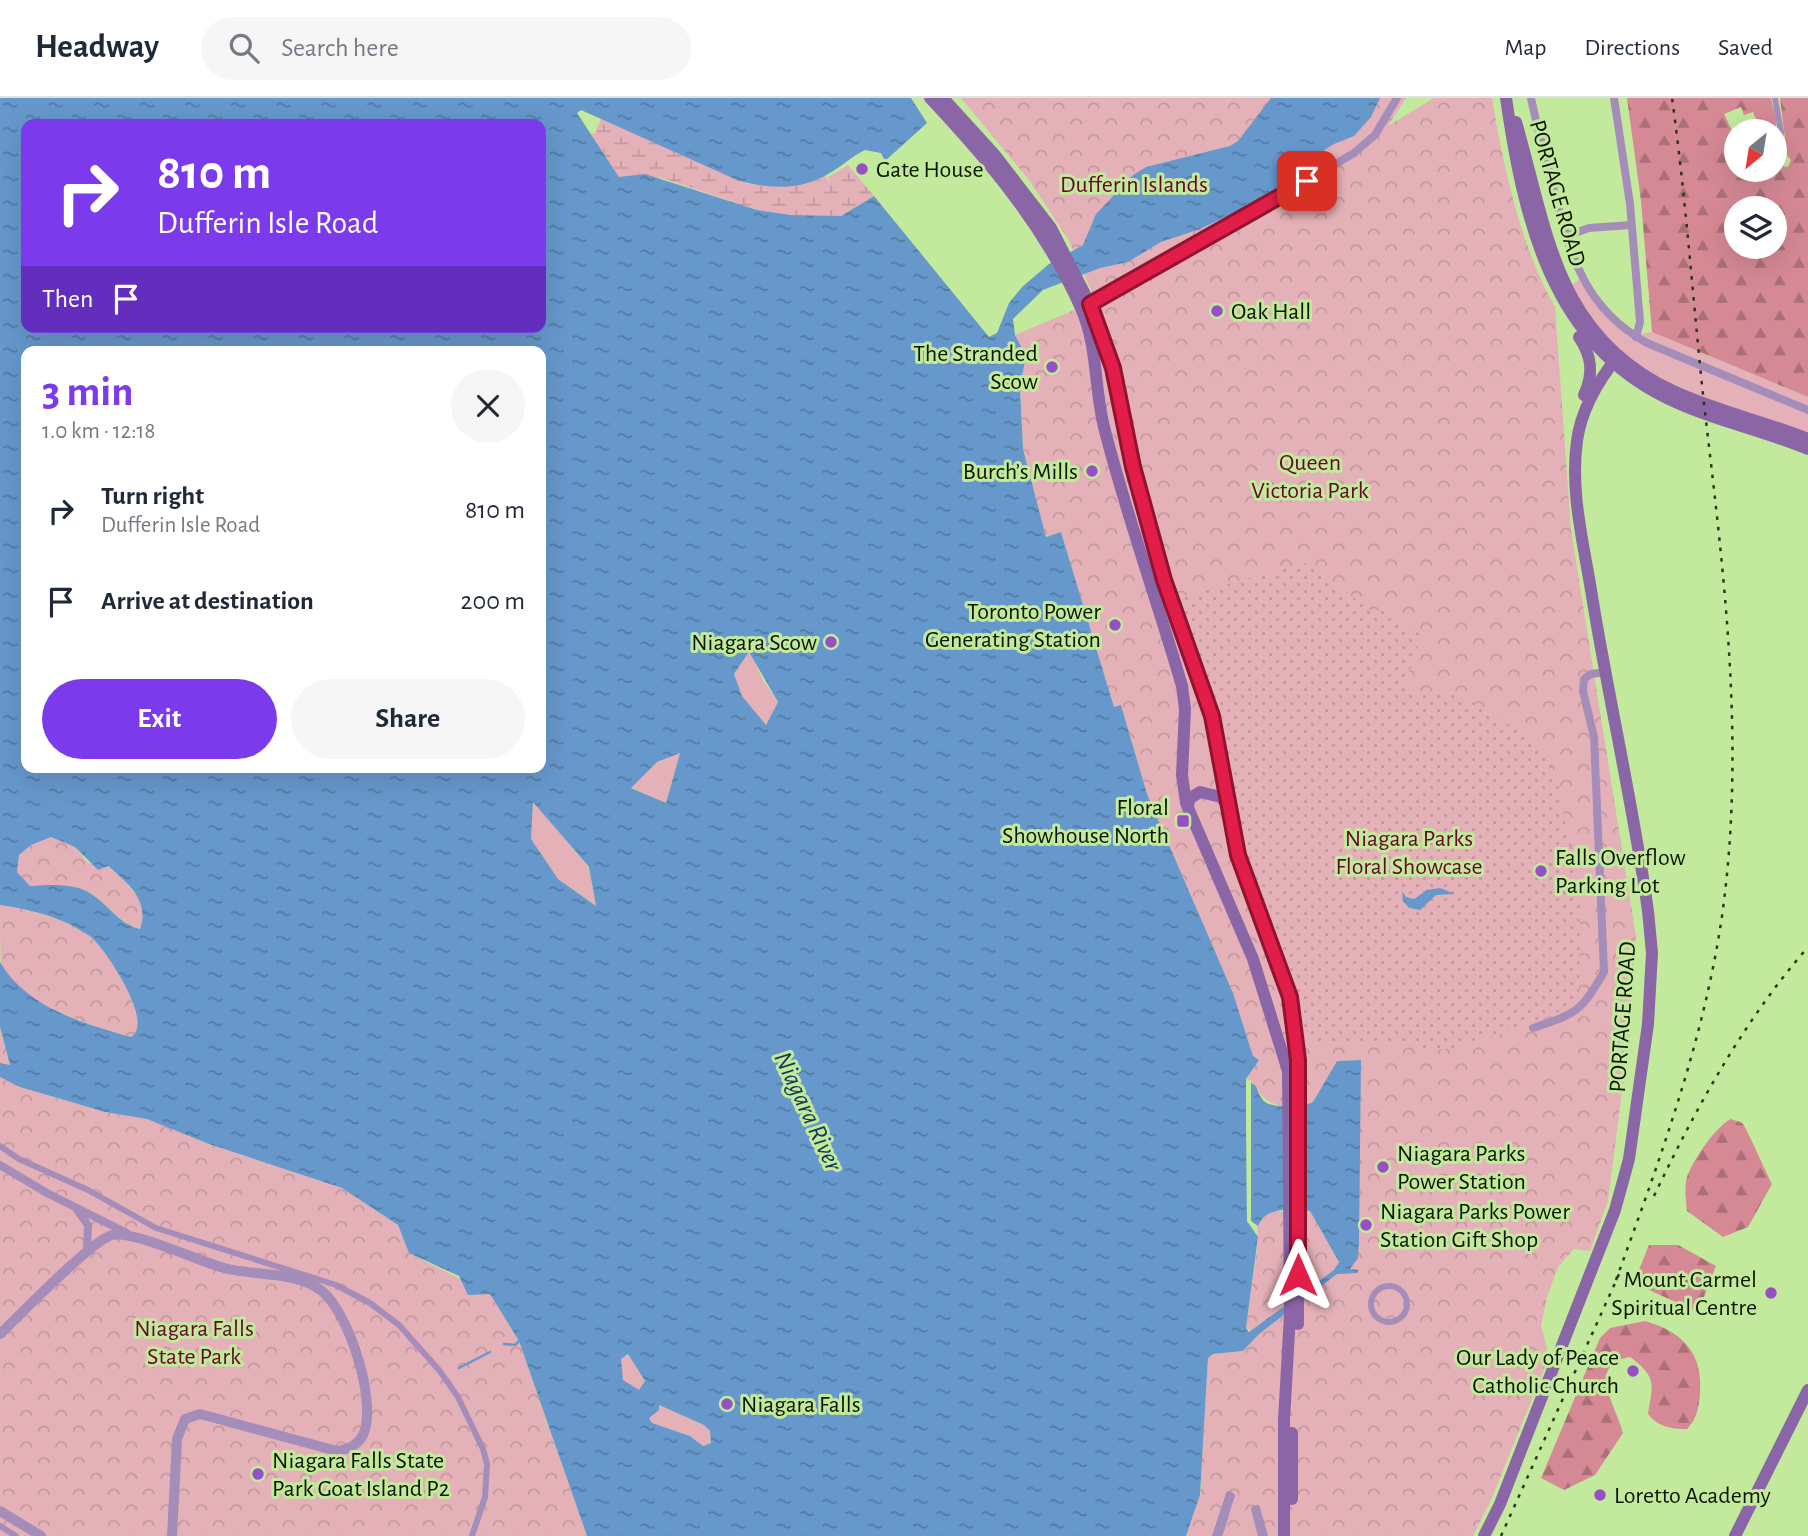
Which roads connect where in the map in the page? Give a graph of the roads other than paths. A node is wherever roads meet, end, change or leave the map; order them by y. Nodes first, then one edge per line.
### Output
1 (930, 98) edge
2 (943, 98) edge
3 (1397, 98) edge
4 (1508, 98) edge
5 (1531, 98) edge
6 (1614, 98) edge
7 (1775, 98) edge
8 (1779, 119) edge
9 (1522, 188) junction
10 (1631, 225) junction
11 (1566, 236) junction
12 (1058, 251) junction
13 (1085, 306) junction
14 (1636, 337) junction
15 (1615, 359) junction
16 (1808, 410) edge
17 (1808, 439) edge
18 (1808, 449) edge
19 (1583, 538) junction
20 (1605, 672) junction
21 (1188, 808) junction
22 (1229, 808) junction
23 (1532, 1028) dead end
24 (1294, 1103) junction
25 (0, 1146) edge
26 (0, 1165) edge
27 (75, 1208) junction
28 (135, 1237) junction
29 (87, 1250) junction
30 (1294, 1305) junction
31 (1406, 1305) joint
32 (0, 1334) edge
33 (1808, 1390) edge
34 (0, 1511) edge
35 (0, 1526) edge
36 (16, 1536) edge
37 (41, 1536) edge
38 (172, 1536) edge
39 (472, 1536) edge
40 (1217, 1536) edge
41 (1284, 1536) edge
42 (1292, 1536) edge
43 (1484, 1536) edge
44 (1735, 1536) edge

1 - 12 main road
2 - 12 main road
3 - 13 street
4 - 9 main road, PORTAGE ROAD
4 - 15 main road, PORTAGE ROAD
5 - 11 street, PORTAGE ROAD
6 - 10 street
7 - 8 street
9 - 15 main road, PORTAGE ROAD
9 - 19 main road
10 - 11 street
10 - 14 street
11 - 14 street, PORTAGE ROAD
12 - 13 main road
13 - 21 main road
13 - 22 main road
14 - 16 street, PORTAGE ROAD
15 - 17 main road
15 - 18 main road
15 - 19 main road, PORTAGE ROAD
19 - 20 main road, PORTAGE ROAD
20 - 23 street
20 - 43 main road, PORTAGE ROAD
21 - 22 main road
21 - 24 main road
22 - 24 main road
24 - 30 main road
25 - 39 street
26 - 27 street
27 - 28 street
27 - 29 street
28 - 29 street
28 - 38 street
29 - 32 street
30 - 41 main road
30 - 42 main road
31 - 31 street
33 - 44 main road
34 - 37 street
35 - 36 street
40 - 40 street

